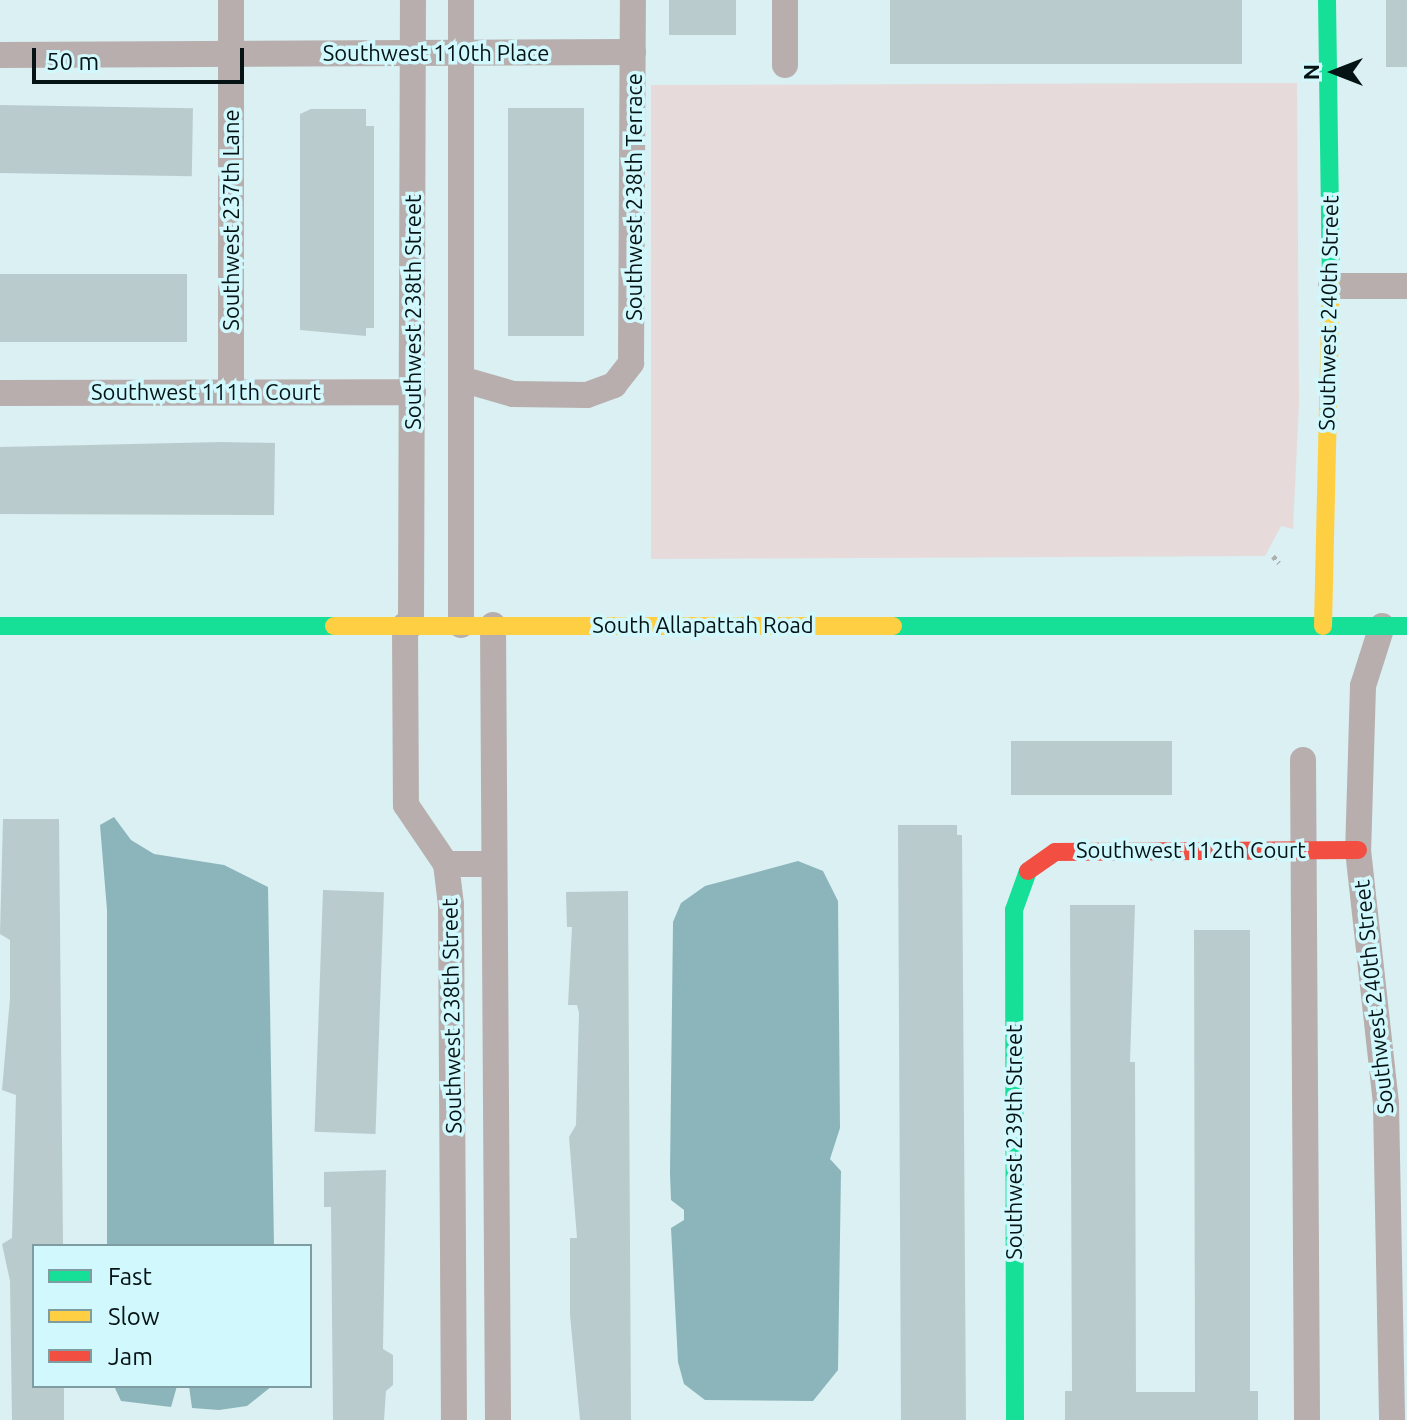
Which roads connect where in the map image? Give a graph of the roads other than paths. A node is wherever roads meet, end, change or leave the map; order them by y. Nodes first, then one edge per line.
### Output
1 (231, 0) edge
2 (413, 0) edge
3 (461, 0) edge
4 (633, 0) edge
5 (785, 0) edge
6 (1327, 0) edge
7 (633, 52) junction
8 (413, 53) junction
9 (461, 53) junction
10 (231, 54) junction
11 (0, 55) edge
12 (785, 65) dead end
13 (1331, 286) junction
14 (1407, 286) edge
15 (461, 379) junction
16 (231, 392) junction
17 (413, 392) junction
18 (0, 393) edge
19 (408, 625) junction
20 (461, 625) junction
21 (493, 625) junction
22 (0, 626) edge
23 (1323, 626) junction
24 (1394, 626) edge
25 (1303, 760) dead end
26 (1304, 849) junction
27 (1358, 850) junction
28 (446, 864) junction
29 (494, 864) junction
30 (1030, 868) joint
31 (454, 1420) edge
32 (498, 1420) edge
33 (1015, 1420) edge
34 (1307, 1420) edge
35 (1392, 1420) edge

1 - 10 street, Southwest 237th Lane
2 - 8 street, Southwest 238th Street
3 - 9 street
4 - 7 street, Southwest 238th Terrace
5 - 12 street
6 - 13 street, Southwest 240th Street
7 - 9 street, Southwest 110th Place
7 - 15 street, Southwest 238th Terrace
8 - 9 street, Southwest 110th Place
8 - 10 street, Southwest 110th Place
8 - 17 street, Southwest 238th Street
9 - 15 street
10 - 11 street, Southwest 110th Place
10 - 16 street, Southwest 237th Lane
13 - 14 street
13 - 23 street, Southwest 240th Street
15 - 20 street
16 - 17 street, Southwest 111th Court
16 - 18 street, Southwest 111th Court
17 - 19 street, Southwest 238th Street
19 - 20 street, South Allapattah Road
19 - 22 street, South Allapattah Road
19 - 28 street, Southwest 238th Street
20 - 21 street, South Allapattah Road
21 - 23 street, South Allapattah Road
21 - 29 street, Southwest 238th Street
23 - 24 street, South Allapattah Road
24 - 27 street, Southwest 240th Street
25 - 26 street
26 - 27 street, Southwest 112th Court
26 - 30 street, Southwest 112th Court
26 - 34 street
27 - 35 street, Southwest 240th Street
28 - 29 street
28 - 31 street, Southwest 238th Street
29 - 32 street, Southwest 238th Street
30 - 33 street, Southwest 239th Street

